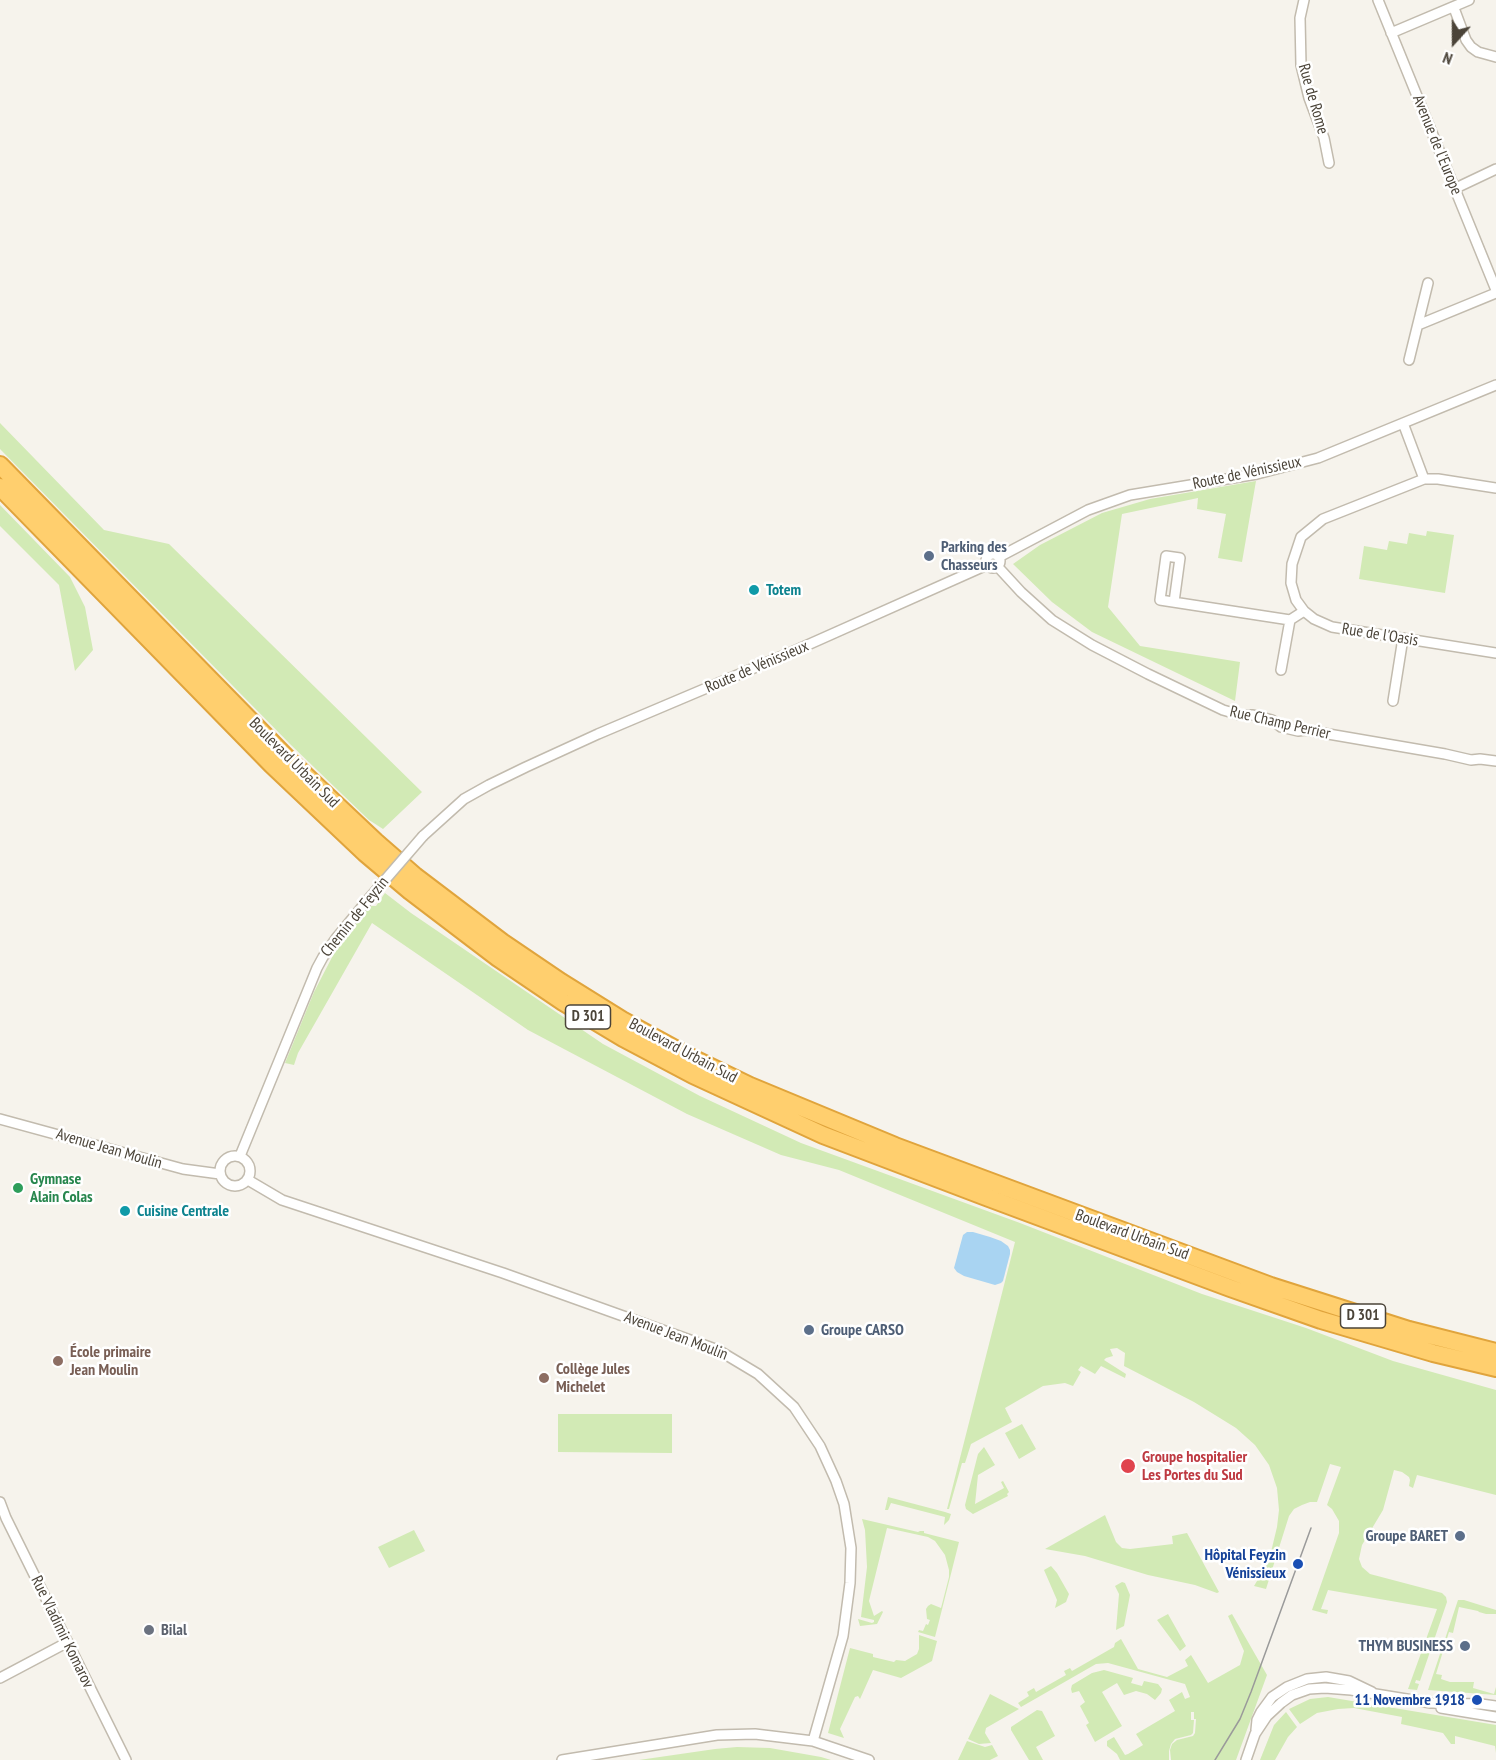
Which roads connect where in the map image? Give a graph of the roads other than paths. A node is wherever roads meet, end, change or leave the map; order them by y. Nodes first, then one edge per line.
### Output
1 (1304, 0) edge
2 (1378, 0) edge
3 (1469, 0) edge
4 (1454, 8) junction
5 (1391, 33) junction
6 (1496, 57) edge
7 (1329, 163) dead end
8 (1496, 169) edge
9 (1456, 188) junction
10 (1428, 283) dead end
11 (1496, 291) edge
12 (1418, 325) junction
13 (1409, 360) dead end
14 (1496, 386) edge
15 (1404, 423) junction
16 (0, 465) edge
17 (1424, 479) junction
18 (0, 487) edge
19 (1496, 488) edge
20 (999, 562) junction
21 (1174, 602) junction
22 (1304, 611) junction
23 (1290, 620) junction
24 (1403, 638) junction
25 (1496, 652) edge
26 (1281, 670) dead end
27 (1393, 701) dead end
28 (1496, 761) edge
29 (526, 767) joint
30 (0, 1119) edge
31 (240, 1156) junction
32 (220, 1173) junction
33 (248, 1180) junction
34 (1456, 1343) junction
35 (1496, 1343) edge
36 (1496, 1352) edge
37 (1433, 1353) junction
38 (1496, 1368) edge
39 (1496, 1377) edge
40 (0, 1502) edge
41 (68, 1642) junction
42 (0, 1678) edge
43 (1431, 1703) junction
44 (1496, 1706) edge
45 (1496, 1717) edge
46 (813, 1741) junction
47 (126, 1760) edge
48 (562, 1760) edge
49 (869, 1760) edge
50 (1246, 1760) edge

1 - 7 street, Rue de Rome
2 - 5 street, Avenue de l'Europe
3 - 4 street
4 - 5 street
4 - 6 street
5 - 9 street, Avenue de l'Europe
8 - 9 street
9 - 11 street, Avenue de l'Europe
10 - 12 street
11 - 12 street
12 - 13 street
14 - 15 street, Route de Vénissieux
15 - 17 street
15 - 20 street, Route de Vénissieux
16 - 34 highway, Boulevard Urbain Sud / D 301
17 - 19 street
17 - 22 street
18 - 37 highway, Boulevard Urbain Sud / D 301
20 - 28 street, Rue Champ Perrier
20 - 29 street, Route de Vénissieux
21 - 21 street
21 - 23 street
22 - 23 street
22 - 24 street, Rue de l'Oasis
23 - 26 street
24 - 25 street, Rue de l'Oasis
24 - 27 street
29 - 31 street, Chemin de Feyzin, bridge
30 - 32 street, Avenue Jean Moulin
31 - 32 street
31 - 33 street
32 - 33 street
33 - 46 street, Avenue Jean Moulin
34 - 35 highway
34 - 36 highway, Boulevard Urbain Sud / D 301
37 - 38 highway, Boulevard Urbain Sud / D 301
37 - 39 highway
40 - 41 street, Rue Vladimir Komarov
41 - 42 street
41 - 47 street, Rue Vladimir Komarov
43 - 44 street
43 - 45 street
43 - 50 street
46 - 48 street
46 - 49 street

